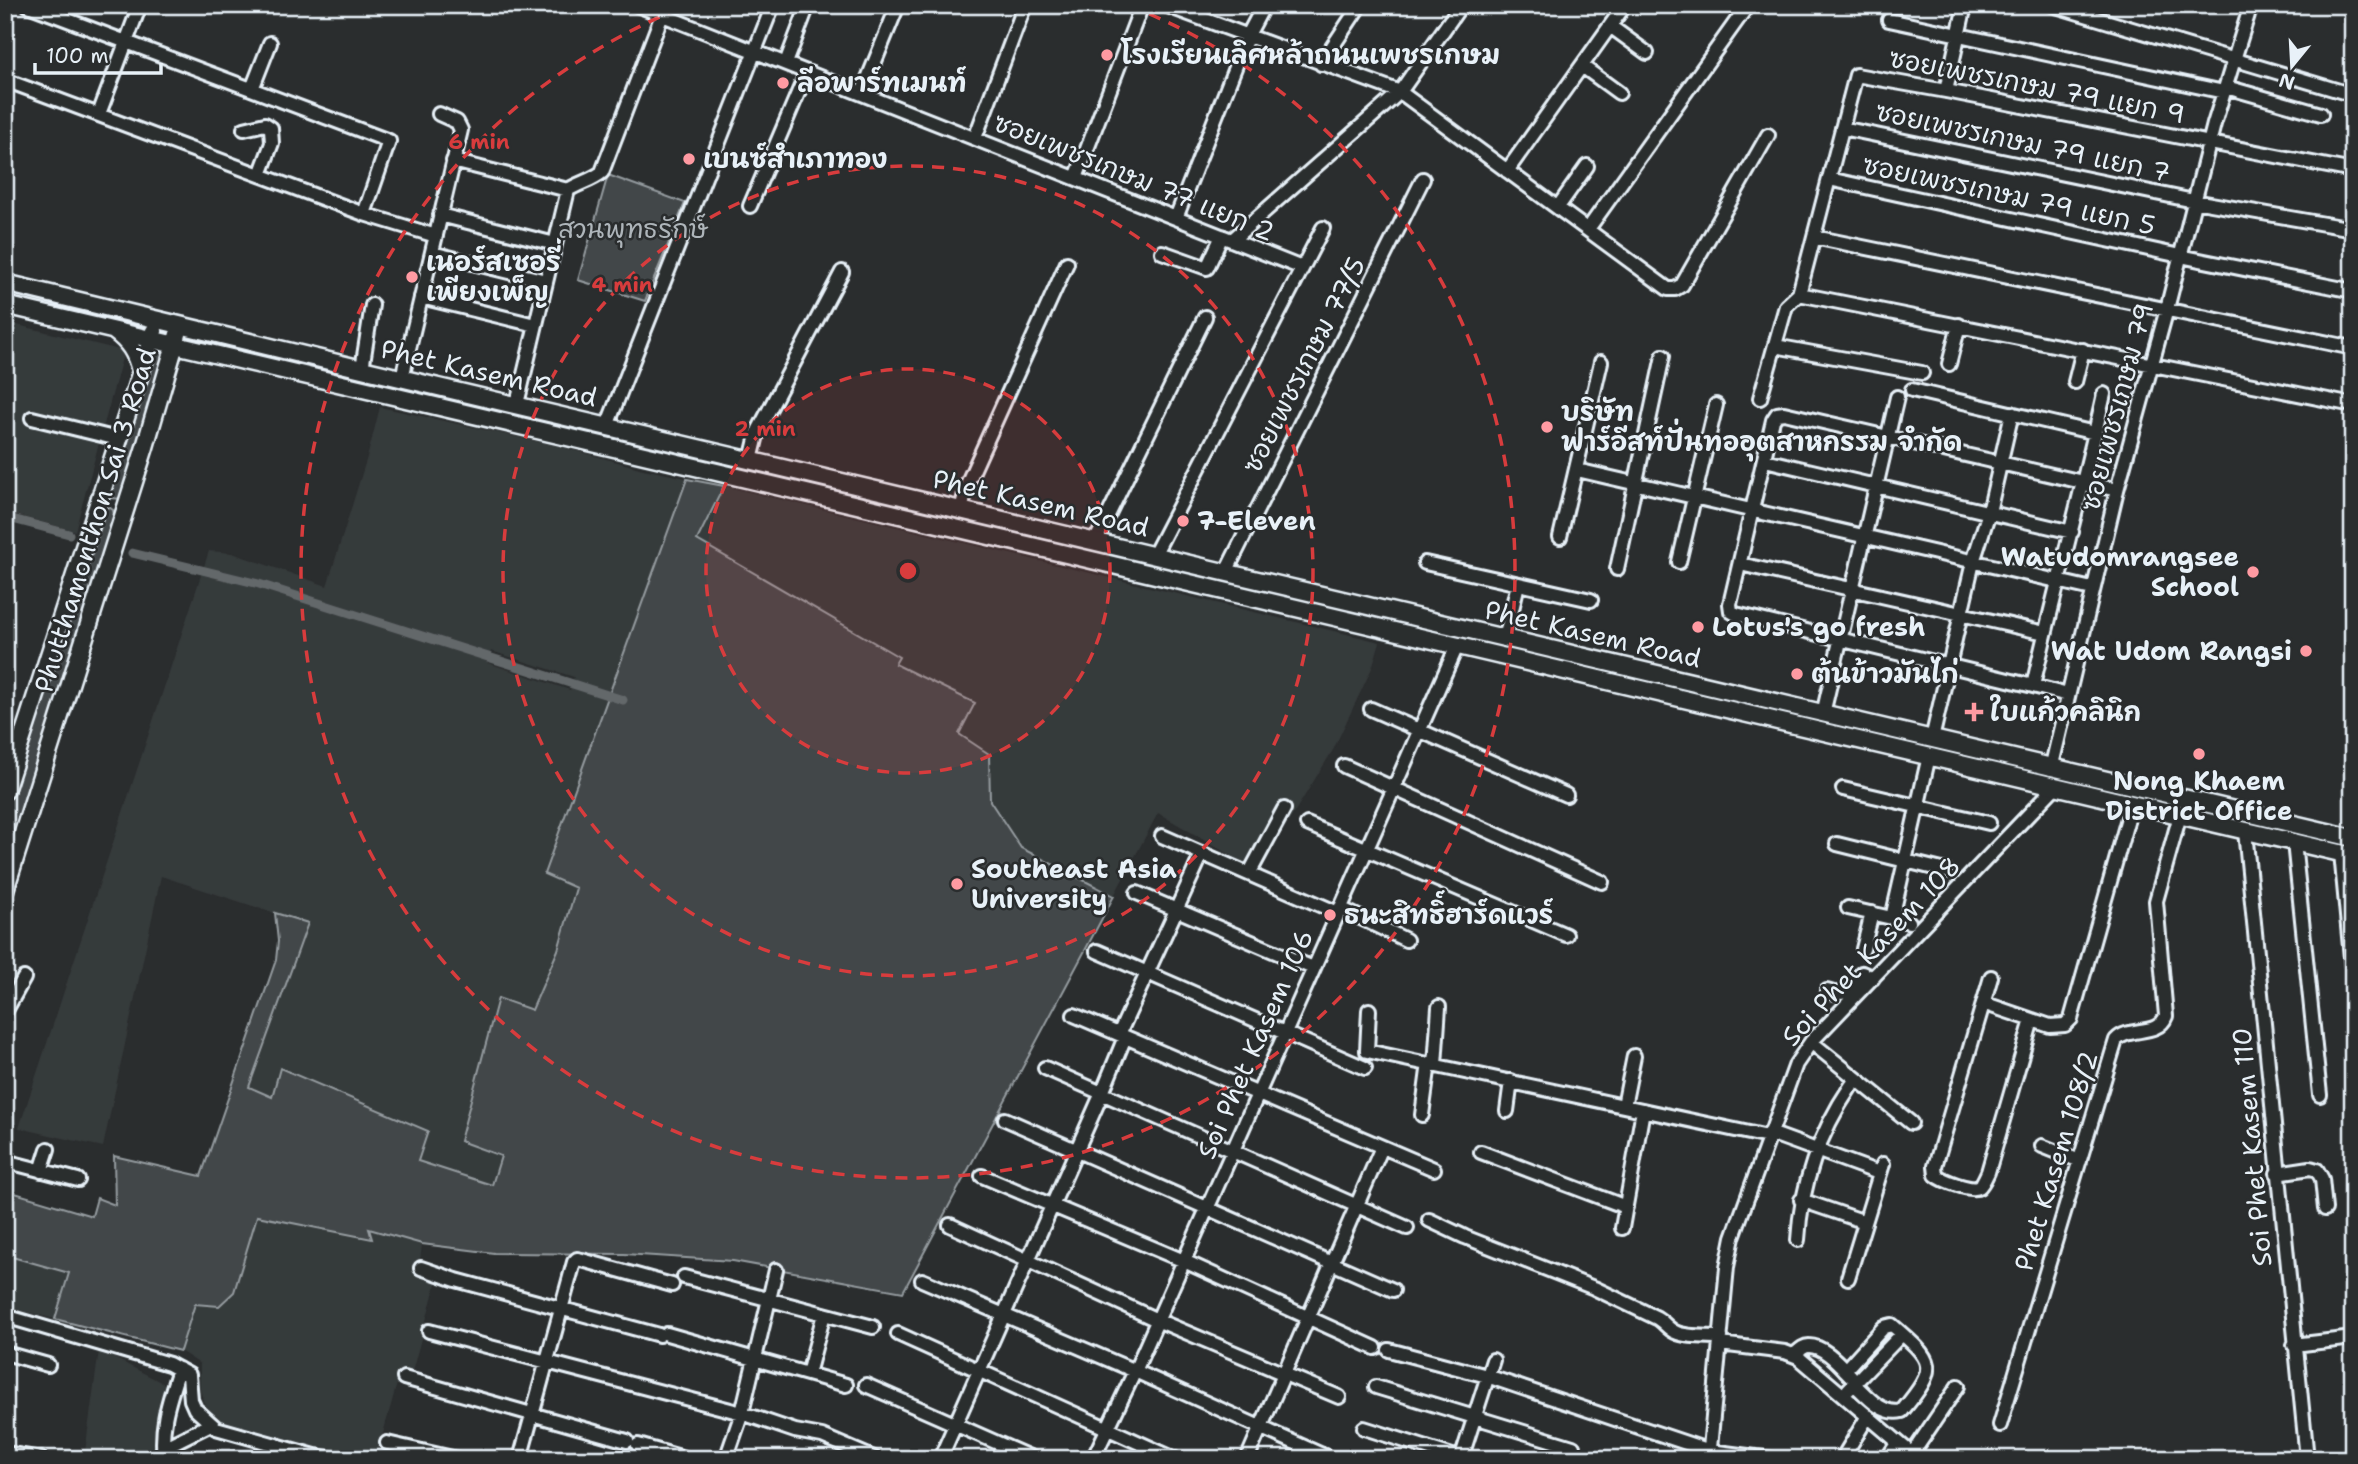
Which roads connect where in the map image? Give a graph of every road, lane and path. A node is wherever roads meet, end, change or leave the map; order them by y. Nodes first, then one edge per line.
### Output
1 (28, 5) edge
2 (140, 5) edge
3 (773, 5) edge
4 (808, 5) edge
5 (898, 5) edge
6 (1025, 5) edge
7 (1142, 5) edge
8 (1165, 5) edge
9 (1264, 5) edge
10 (1360, 5) edge
11 (1461, 5) edge
12 (1625, 5) edge
13 (1748, 5) edge
14 (1965, 5) edge
15 (2052, 5) edge
16 (2251, 5) edge
17 (643, 6) edge
18 (662, 15) junction
19 (1889, 20) dead end
20 (1610, 26) junction
21 (1957, 35) junction
22 (1247, 37) junction
23 (126, 42) junction
24 (270, 43) dead end
25 (754, 50) junction
26 (1647, 53) dead end
27 (2235, 60) junction
28 (786, 63) junction
29 (1321, 64) junction
30 (1582, 66) junction
31 (807, 72) junction
32 (5, 80) edge
33 (252, 89) junction
34 (2225, 90) junction
35 (1946, 91) junction
36 (1400, 92) junction
37 (862, 93) junction
38 (1619, 93) dead end
39 (2353, 95) edge
40 (99, 114) junction
41 (439, 114) dead end
42 (2321, 114) dead end
43 (244, 128) dead end
44 (1842, 128) junction
45 (1768, 135) dead end
46 (975, 138) junction
47 (2209, 143) junction
48 (453, 160) junction
49 (1587, 166) dead end
50 (1507, 171) junction
51 (2353, 171) edge
52 (260, 175) junction
53 (1076, 178) junction
54 (1423, 179) dead end
55 (1829, 179) junction
56 (568, 190) junction
57 (2194, 201) junction
58 (750, 206) dead end
59 (1558, 207) junction
60 (364, 214) junction
61 (440, 215) junction
62 (1176, 218) junction
63 (1323, 228) dead end
64 (1588, 229) junction
65 (2353, 229) edge
66 (436, 236) junction
67 (1814, 237) junction
68 (1227, 238) junction
69 (555, 244) junction
70 (1162, 252) dead end
71 (432, 253) junction
72 (2180, 256) junction
73 (1067, 263) dead end
74 (1302, 268) junction
75 (842, 272) dead end
76 (546, 281) junction
77 (5, 283) edge
78 (2353, 291) edge
79 (1799, 294) junction
80 (421, 297) junction
81 (5, 305) edge
82 (372, 305) dead end
83 (2167, 309) junction
84 (1205, 317) dead end
85 (157, 319) junction
86 (181, 325) junction
87 (535, 325) junction
88 (1959, 326) junction
89 (111, 329) junction
90 (152, 339) junction
91 (174, 344) junction
92 (1775, 346) junction
93 (2353, 348) edge
94 (2083, 350) junction
95 (207, 352) junction
96 (1663, 356) dead end
97 (1601, 362) dead end
98 (2151, 363) junction
99 (1949, 364) dead end
100 (362, 369) junction
101 (140, 371) junction
102 (1922, 373) dead end
103 (402, 378) junction
104 (2075, 382) dead end
105 (165, 384) junction
106 (1912, 390) dead end
107 (2104, 394) dead end
108 (1897, 397) dead end
109 (1760, 398) dead end
110 (517, 404) junction
111 (1716, 405) dead end
112 (2353, 405) edge
113 (2012, 413) junction
114 (32, 418) dead end
115 (607, 426) junction
116 (2095, 432) junction
117 (1888, 436) junction
118 (118, 439) junction
119 (702, 449) junction
120 (751, 460) junction
121 (1765, 460) junction
122 (2001, 462) junction
123 (697, 467) junction
124 (1577, 470) junction
125 (2083, 483) junction
126 (1635, 484) junction
127 (1875, 487) junction
128 (2117, 490) junction
129 (1694, 498) junction
130 (96, 510) junction
131 (961, 510) junction
132 (1752, 512) junction
133 (1989, 512) junction
134 (122, 518) junction
135 (2072, 532) junction
136 (1560, 537) dead end
137 (1863, 538) junction
138 (1095, 542) junction
139 (1154, 555) junction
140 (1679, 562) dead end
141 (1973, 562) junction
142 (1425, 563) dead end
143 (1740, 564) junction
144 (1617, 569) dead end
145 (1226, 572) junction
146 (1147, 573) junction
147 (2056, 581) junction
148 (1518, 584) junction
149 (2092, 589) junction
150 (1850, 590) junction
151 (1591, 600) dead end
152 (1961, 614) junction
153 (2045, 633) junction
154 (1505, 639) junction
155 (1839, 639) junction
156 (1457, 646) junction
157 (1950, 666) junction
158 (2033, 686) junction
159 (2068, 695) junction
160 (1371, 709) dead end
161 (1823, 714) junction
162 (1419, 730) junction
163 (1932, 739) junction
164 (1929, 756) junction
165 (1345, 766) dead end
166 (2051, 769) junction
167 (2056, 786) junction
168 (1394, 788) junction
169 (1843, 789) dead end
170 (5, 791) edge
171 (1566, 795) dead end
172 (2132, 804) junction
173 (1917, 806) junction
174 (1284, 809) dead end
175 (2180, 815) junction
176 (1989, 823) dead end
177 (1307, 824) dead end
178 (2245, 831) junction
179 (1162, 836) dead end
180 (2353, 838) edge
181 (2294, 842) junction
182 (1837, 844) dead end
183 (1367, 849) junction
184 (1202, 854) junction
185 (2347, 855) edge
186 (1905, 861) junction
187 (1947, 871) dead end
188 (1249, 874) junction
189 (1602, 882) dead end
190 (5, 890) edge
191 (1137, 893) dead end
192 (1848, 908) dead end
193 (1177, 910) junction
194 (1339, 910) junction
195 (1872, 913) junction
196 (1892, 918) junction
197 (1909, 922) dead end
198 (1566, 935) dead end
199 (1406, 940) dead end
200 (1863, 949) dead end
201 (1097, 951) dead end
202 (1313, 968) junction
203 (1148, 973) junction
204 (1991, 977) dead end
205 (24, 978) dead end
206 (1872, 978) junction
207 (2353, 979) edge
208 (1827, 991) dead end
209 (1983, 1003) junction
210 (1439, 1007) dead end
211 (1369, 1010) dead end
212 (5, 1012) edge
213 (1074, 1015) dead end
214 (2032, 1020) junction
215 (1286, 1032) junction
216 (1122, 1035) junction
217 (1811, 1042) junction
218 (1634, 1056) dead end
219 (1432, 1064) junction
220 (1045, 1068) dead end
221 (1365, 1068) dead end
222 (1511, 1081) junction
223 (1851, 1086) dead end
224 (1102, 1093) junction
225 (1258, 1094) junction
226 (2320, 1095) dead end
227 (1624, 1106) junction
228 (1643, 1110) junction
229 (1507, 1111) dead end
230 (1422, 1115) dead end
231 (1005, 1119) dead end
232 (1911, 1123) dead end
233 (1769, 1135) junction
234 (2042, 1146) dead end
235 (1382, 1147) junction
236 (48, 1149) dead end
237 (1076, 1151) junction
238 (1233, 1151) junction
239 (1818, 1151) junction
240 (1481, 1152) dead end
241 (5, 1161) edge
242 (2080, 1161) junction
243 (1434, 1169) dead end
244 (41, 1171) junction
245 (2277, 1173) junction
246 (982, 1175) dead end
247 (78, 1180) dead end
248 (1801, 1200) junction
249 (1052, 1205) junction
250 (1358, 1206) junction
251 (1626, 1208) junction
252 (1207, 1209) junction
253 (2325, 1209) dead end
254 (1429, 1220) dead end
255 (1865, 1222) junction
256 (950, 1226) dead end
257 (1407, 1228) dead end
258 (1622, 1228) dead end
259 (1798, 1240) dead end
260 (1027, 1261) junction
261 (1184, 1261) junction
262 (1332, 1264) junction
263 (421, 1268) dead end
264 (776, 1270) dead end
265 (684, 1278) dead end
266 (1848, 1278) dead end
267 (922, 1280) dead end
268 (672, 1285) dead end
269 (1393, 1290) dead end
270 (770, 1299) junction
271 (561, 1307) junction
272 (824, 1314) junction
273 (1003, 1315) junction
274 (5, 1316) edge
275 (1308, 1318) junction
276 (1157, 1320) junction
277 (873, 1328) dead end
278 (429, 1331) dead end
279 (898, 1334) dead end
280 (1902, 1334) junction
281 (2353, 1338) edge
282 (1721, 1340) junction
283 (2294, 1345) junction
284 (1375, 1348) dead end
285 (1389, 1350) dead end
286 (5, 1353) edge
287 (1794, 1354) junction
288 (754, 1359) junction
289 (1493, 1360) dead end
290 (545, 1362) junction
291 (48, 1365) dead end
292 (179, 1368) junction
293 (1846, 1370) junction
294 (979, 1371) junction
295 (1135, 1371) junction
296 (808, 1374) junction
297 (1283, 1374) junction
298 (1487, 1376) junction
299 (404, 1378) dead end
300 (1855, 1382) junction
301 (846, 1385) dead end
302 (866, 1385) dead end
303 (1958, 1386) dead end
304 (1376, 1387) dead end
305 (1843, 1395) junction
306 (1339, 1397) dead end
307 (742, 1413) junction
308 (532, 1414) junction
309 (1868, 1416) junction
310 (1475, 1417) junction
311 (211, 1424) junction
312 (955, 1424) junction
313 (2000, 1425) dead end
314 (1364, 1428) dead end
315 (1107, 1429) junction
316 (1261, 1429) junction
317 (1898, 1442) junction
318 (387, 1443) dead end
319 (1573, 1447) dead end
320 (5, 1453) edge
321 (163, 1453) edge
322 (1709, 1455) edge
323 (1915, 1456) edge
324 (41, 1459) edge
325 (334, 1459) edge
326 (457, 1459) edge
327 (520, 1459) edge
328 (687, 1459) edge
329 (726, 1459) edge
330 (876, 1459) edge
331 (940, 1459) edge
332 (1034, 1459) edge
333 (1093, 1459) edge
334 (1175, 1459) edge
335 (1247, 1459) edge
336 (1331, 1459) edge
337 (1461, 1459) edge
338 (1771, 1459) edge
339 (1842, 1459) edge
340 (1887, 1459) edge
341 (2307, 1459) edge

1 - 23 street
2 - 23 street
3 - 25 street
4 - 28 street
5 - 37 street
6 - 46 street
7 - 53 street
8 - 22 street
9 - 22 street
10 - 29 street
11 - 36 street
12 - 20 street
13 - 64 street
14 - 21 street
15 - 27 street
16 - 27 street, ซอยเพชรเกษม 79
17 - 18 street, ซอยเพชรเกษม 77 แยก 2
18 - 25 street, ซอยเพชรเกษม 77 แยก 2
18 - 56 street
19 - 21 street
20 - 26 street
20 - 30 street
21 - 34 street
21 - 35 street
22 - 29 street
22 - 62 street
23 - 33 street
23 - 40 street
24 - 33 street
25 - 28 street, ซอยเพชรเกษม 77 แยก 2
25 - 115 street
27 - 34 street, ซอยเพชรเกษม 79
27 - 39 street
28 - 31 street, ซอยเพชรเกษม 77 แยก 2
29 - 36 street
30 - 38 street
30 - 50 street
31 - 37 street, ซอยเพชรเกษม 77 แยก 2
31 - 58 street
32 - 40 street
33 - 60 street
34 - 42 street
34 - 47 street, ซอยเพชรเกษม 79
35 - 44 street, ซอยเพชรเกษม 79 แยก 9
35 - 47 street, ซอยเพชรเกษม 79 แยก 9
36 - 50 street
36 - 68 street
37 - 46 street, ซอยเพชรเกษม 77 แยก 2
40 - 52 street
41 - 48 street
43 - 52 street
44 - 55 street
44 - 57 street, ซอยเพชรเกษม 79 แยก 7
45 - 64 street
46 - 53 street, ซอยเพชรเกษม 77 แยก 2
47 - 51 street, ซอยเพชรเกษม 79 แยก 9
47 - 57 street, ซอยเพชรเกษม 79
48 - 56 street
48 - 61 street
49 - 59 street
50 - 59 street
52 - 60 street
53 - 62 street, ซอยเพชรเกษม 77 แยก 2
54 - 145 street, ซอยเพชรเกษม 77/5
55 - 67 street
55 - 72 street, ซอยเพชรเกษม 79 แยก 5
56 - 69 street
57 - 65 street, ซอยเพชรเกษม 79 แยก 7
57 - 72 street, ซอยเพชรเกษม 79
59 - 64 street
60 - 66 street
61 - 66 street
61 - 69 street
62 - 68 street, ซอยเพชรเกษม 77 แยก 2
63 - 74 street
66 - 71 street
67 - 79 street
67 - 83 street
68 - 70 street
68 - 74 street, ซอยเพชรเกษม 77 แยก 2
69 - 76 street
71 - 76 street
71 - 80 street
72 - 78 street, ซอยเพชรเกษม 79 แยก 5
72 - 83 street, ซอยเพชรเกษม 79
73 - 131 street
74 - 139 street
75 - 120 street
76 - 87 street
77 - 85 main road, Phet Kasem Road
79 - 88 street
79 - 92 street
80 - 87 street
80 - 103 street
81 - 89 main road, Phet Kasem Road
82 - 100 street
83 - 93 street
83 - 98 street, ซอยเพชรเกษม 79
84 - 138 street
85 - 86 main road, Phet Kasem Road
85 - 90 main road, Phutthamonthon Sai 3 Road
86 - 91 main road, Phutthamonthon Sai 3 Road
86 - 100 main road, Phet Kasem Road
87 - 110 street
88 - 94 street
88 - 99 street
89 - 90 main road, Phet Kasem Road
89 - 101 main road
90 - 91 main road, Phet Kasem Road
90 - 101 main road, Phutthamonthon Sai 3 Road
91 - 95 main road, Phet Kasem Road
91 - 105 main road, Phutthamonthon Sai 3 Road
92 - 102 street
92 - 109 street
94 - 98 street
94 - 104 street
95 - 105 main road
95 - 123 main road, Phet Kasem Road
96 - 126 street
97 - 124 street
98 - 112 street
98 - 128 street, ซอยเพชรเกษม 79
100 - 103 main road, Phet Kasem Road
101 - 118 main road, Phutthamonthon Sai 3 Road
103 - 110 main road, Phet Kasem Road
105 - 134 main road, Phutthamonthon Sai 3 Road
106 - 113 street
107 - 116 street
108 - 117 street
110 - 115 main road, Phet Kasem Road
111 - 129 street
113 - 116 street
113 - 122 street
114 - 118 street
115 - 119 main road, Phet Kasem Road
116 - 125 street
117 - 121 street
117 - 122 street
117 - 127 street
118 - 130 main road, Phutthamonthon Sai 3 Road
119 - 120 main road, Phet Kasem Road
119 - 123 main road
120 - 131 main road, Phet Kasem Road
121 - 127 street
121 - 132 street
122 - 125 street
122 - 133 street
123 - 146 main road, Phet Kasem Road
124 - 126 street
124 - 136 street
125 - 128 street
125 - 135 street
126 - 129 street
126 - 144 street
127 - 133 street
127 - 137 street
128 - 149 street, ซอยเพชรเกษม 79
129 - 132 street
129 - 140 street
130 - 134 main road
130 - 170 main road, Phutthamonthon Sai 3 Road
131 - 138 main road, Phet Kasem Road
132 - 137 street
132 - 143 street
133 - 135 street
133 - 141 street
134 - 190 main road, Phutthamonthon Sai 3 Road
135 - 147 street
137 - 141 street
137 - 150 street
138 - 139 main road, Phet Kasem Road
139 - 145 main road, Phet Kasem Road
139 - 146 main road
141 - 147 street
141 - 152 street
142 - 148 street
143 - 150 street
143 - 155 street
145 - 154 main road, Phet Kasem Road
146 - 156 main road, Phet Kasem Road
147 - 149 street
147 - 153 street
148 - 151 street
148 - 154 street
149 - 159 street, ซอยเพชรเกษม 79
150 - 152 street
150 - 155 street
152 - 153 street
152 - 157 street
153 - 158 street
154 - 161 main road, Phet Kasem Road
155 - 157 street
155 - 161 street
156 - 162 street, Soi Phet Kasem 106
156 - 164 main road, Phet Kasem Road
157 - 158 street
157 - 163 street
158 - 159 street
159 - 166 street, ซอยเพชรเกษม 79
160 - 162 street
161 - 163 main road, Phet Kasem Road
162 - 168 street, Soi Phet Kasem 106
162 - 171 street
163 - 166 main road, Phet Kasem Road
164 - 167 main road, Phet Kasem Road
164 - 173 street
165 - 168 street
166 - 180 main road, Phet Kasem Road
167 - 172 main road, Phet Kasem Road
167 - 206 street, Soi Phet Kasem 108
168 - 183 street, Soi Phet Kasem 106
168 - 189 street
169 - 173 street
172 - 175 main road, Phet Kasem Road
172 - 214 street
173 - 176 street
173 - 186 street
174 - 188 street
175 - 178 main road, Phet Kasem Road
175 - 242 street, Phet Kasem 108/2
177 - 183 street
178 - 181 main road, Phet Kasem Road
178 - 245 street, Soi Phet Kasem 110
179 - 184 street
181 - 185 main road, Phet Kasem Road
181 - 226 street
182 - 186 street
183 - 194 street, Soi Phet Kasem 106
183 - 198 street
184 - 188 street
184 - 193 street
185 - 207 street
186 - 187 street
186 - 196 street
188 - 194 street
191 - 193 street
192 - 195 street
193 - 202 street
193 - 203 street
194 - 199 street
194 - 202 street, Soi Phet Kasem 106
195 - 196 street
195 - 200 street
196 - 197 street
201 - 203 street
202 - 215 street, Soi Phet Kasem 106
203 - 215 street
203 - 216 street
204 - 209 street
205 - 212 street
206 - 208 street
206 - 217 street, Soi Phet Kasem 108
209 - 214 street
209 - 214 street
210 - 219 street
211 - 219 street
213 - 216 street
215 - 221 street
215 - 225 street, Soi Phet Kasem 106
216 - 224 street
216 - 225 street
217 - 232 street
217 - 233 street, Soi Phet Kasem 108
218 - 227 street
219 - 222 street
219 - 230 street
220 - 224 street
222 - 227 street
222 - 229 street
223 - 239 street
224 - 237 street
224 - 238 street
225 - 235 street
225 - 238 street, Soi Phet Kasem 106
227 - 228 street
228 - 233 street
228 - 251 street
231 - 237 street
233 - 239 street
233 - 282 street, Soi Phet Kasem 108
234 - 242 street
235 - 243 street
235 - 250 street
236 - 244 street
237 - 249 street
237 - 252 street
238 - 250 street
238 - 252 street, Soi Phet Kasem 106
239 - 248 street
239 - 255 street
240 - 251 street
241 - 244 street
242 - 313 street, Phet Kasem 108/2
244 - 247 street
245 - 253 street
245 - 283 street, Soi Phet Kasem 110
246 - 249 street
248 - 255 street
248 - 259 street
249 - 260 street
249 - 261 street
250 - 257 street
250 - 262 street
251 - 258 street
252 - 261 street, Soi Phet Kasem 106
252 - 262 street
254 - 282 street
255 - 266 street
256 - 260 street
260 - 273 street
260 - 276 street
261 - 275 street
261 - 276 street, Soi Phet Kasem 106
262 - 269 street
262 - 275 street
263 - 271 street
264 - 270 street
265 - 270 street
267 - 273 street
268 - 271 street
270 - 272 street
270 - 288 street
271 - 288 street
271 - 290 street
272 - 277 street
272 - 296 street
273 - 294 street
273 - 295 street
274 - 292 street
275 - 284 street
275 - 297 street
276 - 295 street, Soi Phet Kasem 106
276 - 297 street
278 - 290 street
279 - 294 street
280 - 293 street
280 - 300 street
280 - 300 street
281 - 283 street
282 - 287 street
282 - 322 street, Soi Phet Kasem 108
283 - 341 street, Soi Phet Kasem 110
285 - 298 street
286 - 291 street
287 - 293 street
287 - 305 street
288 - 296 street
288 - 307 street
289 - 298 street
290 - 307 street
290 - 308 street
292 - 311 street
292 - 321 street
293 - 300 street
294 - 312 street
294 - 315 street
295 - 315 street, Soi Phet Kasem 106
295 - 316 street
296 - 301 street
297 - 306 street
297 - 316 street
298 - 310 street
298 - 322 street
299 - 308 street
300 - 305 street
302 - 312 street
303 - 323 street
304 - 310 street
305 - 309 street
307 - 329 street
307 - 330 street
308 - 327 street
308 - 328 street
309 - 317 street
309 - 339 street
310 - 319 street
310 - 337 street
311 - 321 street
311 - 325 street
312 - 331 street
312 - 332 street
314 - 337 street
315 - 333 street, Soi Phet Kasem 106
315 - 334 street
316 - 335 street
316 - 336 street
317 - 323 street
317 - 340 street
318 - 326 street
320 - 324 street
322 - 338 street

